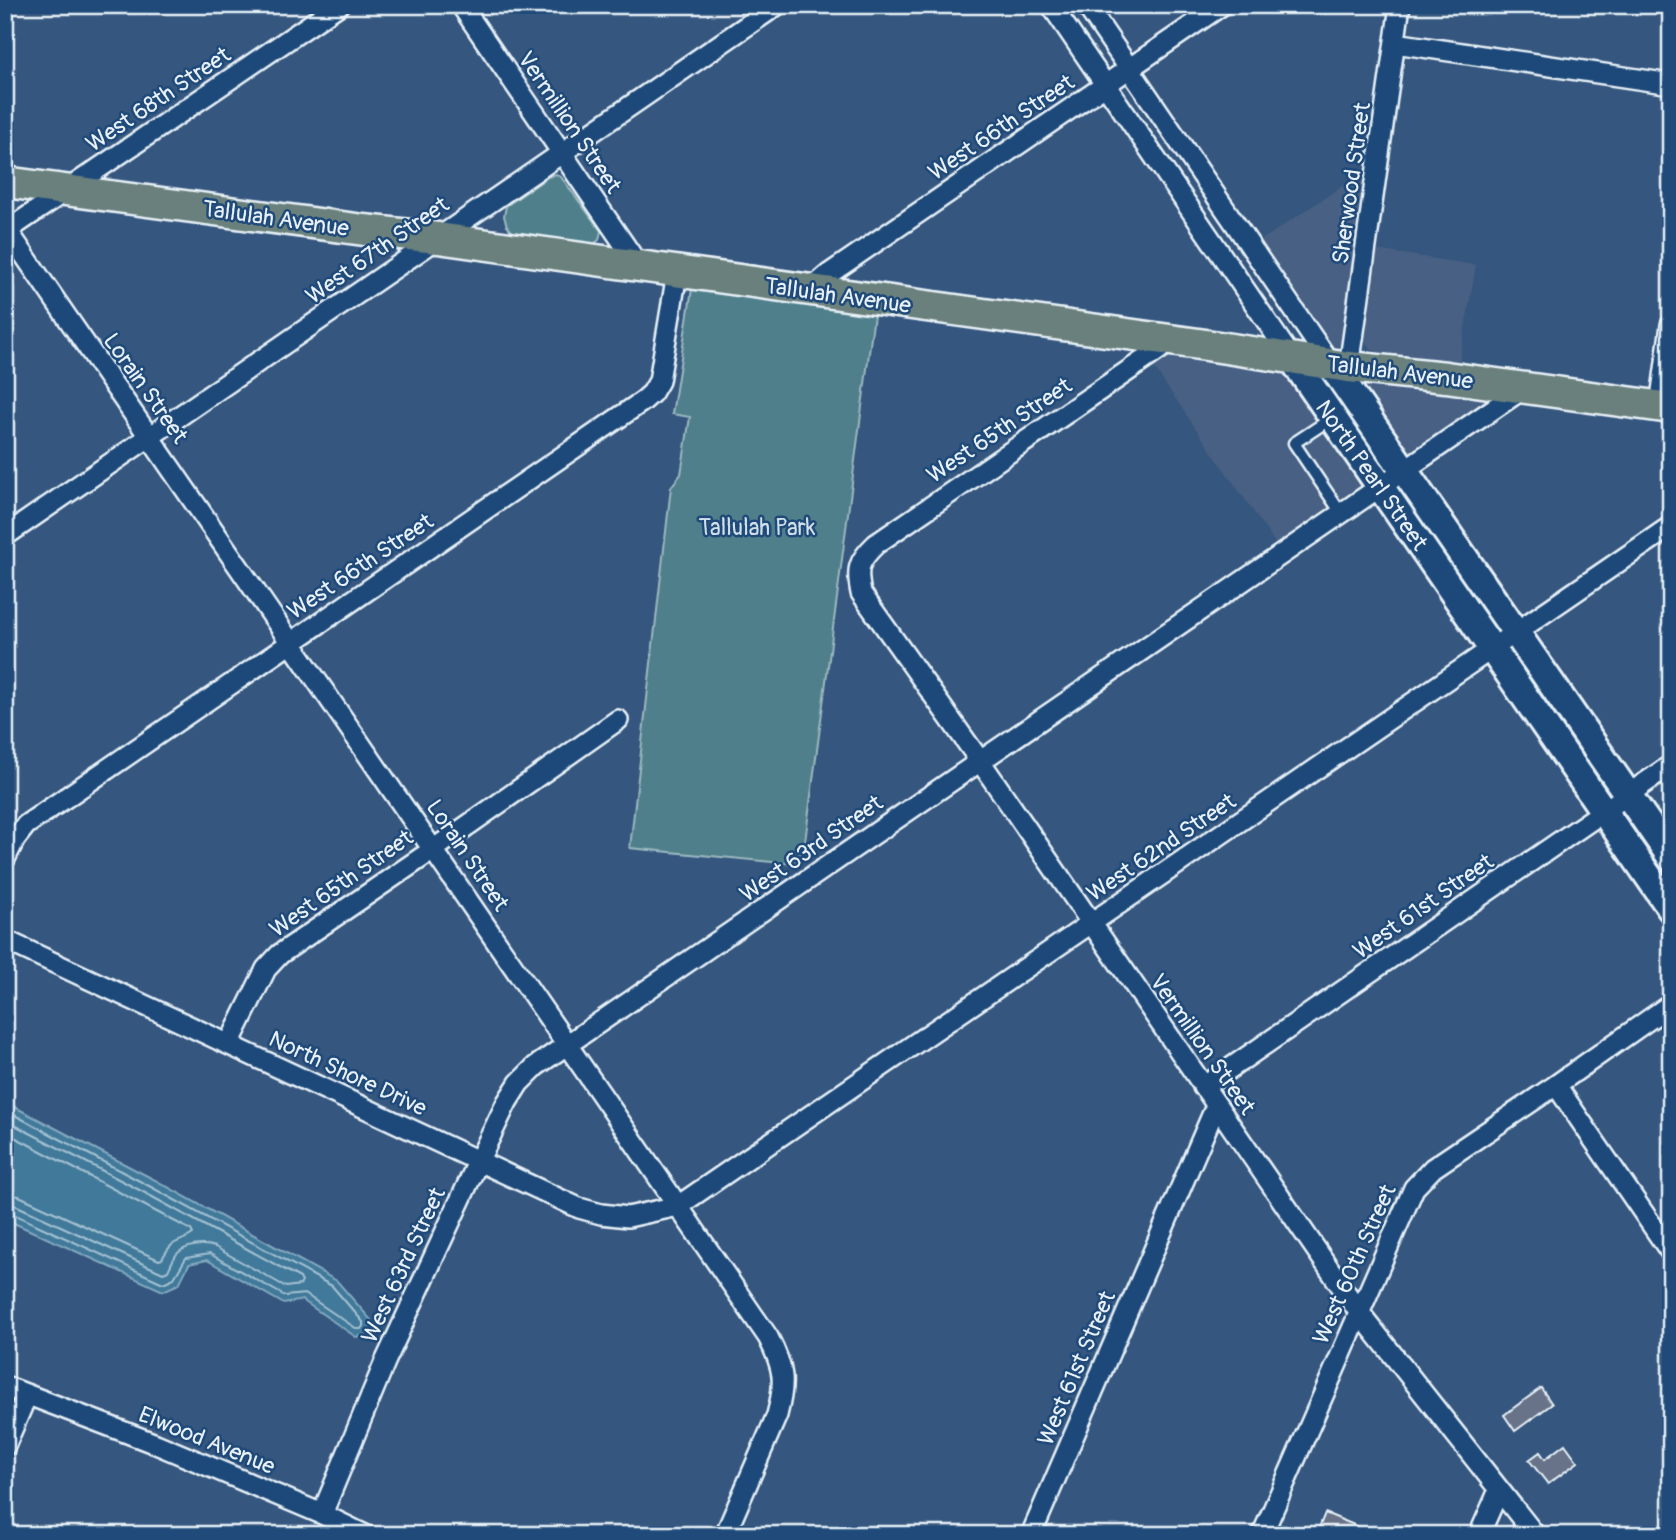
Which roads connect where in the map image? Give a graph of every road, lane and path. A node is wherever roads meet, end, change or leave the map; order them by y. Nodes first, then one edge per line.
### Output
1 (339, 5) edge
2 (460, 5) edge
3 (777, 5) edge
4 (1051, 5) edge
5 (1086, 5) edge
6 (1222, 5) edge
7 (1400, 5) edge
8 (1395, 43) junction
9 (1129, 69) junction
10 (1671, 84) edge
11 (1105, 86) junction
12 (562, 153) junction
13 (5, 182) edge
14 (69, 190) junction
15 (6, 230) edge
16 (438, 238) junction
17 (639, 266) junction
18 (677, 273) junction
19 (809, 291) junction
20 (1671, 325) edge
21 (1173, 340) junction
22 (1291, 357) junction
23 (1339, 365) junction
24 (1524, 388) junction
25 (1665, 407) edge
26 (1333, 417) junction
27 (150, 437) junction
28 (1404, 471) junction
29 (1380, 486) junction
30 (1341, 513) junction
31 (1671, 526) edge
32 (5, 537) edge
33 (858, 566) joint
34 (1516, 633) junction
35 (291, 643) junction
36 (1492, 649) junction
37 (618, 720) dead end
38 (980, 761) junction
39 (1671, 765) edge
40 (1628, 794) junction
41 (1603, 811) junction
42 (434, 849) junction
43 (1671, 857) edge
44 (5, 859) edge
45 (1671, 909) edge
46 (1091, 924) junction
47 (5, 940) edge
48 (1671, 1004) edge
49 (229, 1044) junction
50 (568, 1045) junction
51 (1556, 1085) junction
52 (1203, 1087) junction
53 (1216, 1106) junction
54 (478, 1162) junction
55 (678, 1206) junction
56 (1671, 1253) edge
57 (1359, 1312) junction
58 (5, 1386) edge
59 (27, 1395) junction
60 (5, 1446) edge
61 (1499, 1490) junction
62 (322, 1514) junction
63 (365, 1535) edge
64 (725, 1535) edge
65 (1031, 1535) edge
66 (1262, 1535) edge
67 (1479, 1535) edge
68 (1535, 1535) edge

1 - 14 street, West 68th Street
2 - 12 street, Vermillion Street
3 - 12 street, West 67th Street
4 - 11 street, North Pearl Street
5 - 9 street, North Pearl Street
6 - 9 street, West 66th Street
7 - 8 street, Sherwood Street
8 - 10 street
8 - 23 street, Sherwood Street
9 - 11 street, West 66th Street
9 - 23 street, North Pearl Street
11 - 19 street, West 66th Street
11 - 22 street, North Pearl Street
12 - 16 street, West 67th Street
12 - 17 street, Vermillion Street
13 - 14 main road, Tallulah Avenue
14 - 15 street, West 68th Street
14 - 16 main road, Tallulah Avenue
15 - 27 street, Lorain Street
16 - 17 main road, Tallulah Avenue
16 - 27 street, West 67th Street
17 - 18 main road, Tallulah Avenue
18 - 19 main road, Tallulah Avenue
18 - 35 street, West 66th Street
19 - 21 main road, Tallulah Avenue
20 - 25 street
21 - 22 main road, Tallulah Avenue
21 - 33 street, West 65th Street
22 - 23 main road, Tallulah Avenue
22 - 26 street, North Pearl Street
23 - 24 main road, Tallulah Avenue
23 - 28 street, North Pearl Street
24 - 25 main road, Tallulah Avenue
24 - 28 street, West 63rd Street
26 - 29 street, North Pearl Street
26 - 30 lane
27 - 32 street, West 67th Street
27 - 35 street, Lorain Street
28 - 29 street, West 63rd Street
28 - 34 street, North Pearl Street
29 - 30 street, West 63rd Street
29 - 36 street, North Pearl Street
30 - 38 street, West 63rd Street
31 - 34 street, West 62nd Street
33 - 38 street, Vermillion Street
34 - 36 street, West 62nd Street
34 - 40 street, North Pearl Street
35 - 42 street, Lorain Street
35 - 44 street, West 66th Street
36 - 41 street, North Pearl Street
36 - 46 street, West 62nd Street
37 - 42 street, West 65th Street
38 - 46 street, Vermillion Street
38 - 50 street, West 63rd Street
39 - 40 street, West 61st Street
40 - 41 street, West 61st Street
40 - 43 street, North Pearl Street
41 - 45 street, North Pearl Street
41 - 52 street, West 61st Street
42 - 49 street, West 65th Street
42 - 50 street, Lorain Street
46 - 52 street, Vermillion Street
46 - 55 street, West 62nd Street
47 - 49 street, North Shore Drive
48 - 51 street, West 60th Street
49 - 54 street, North Shore Drive
50 - 54 street, West 63rd Street
50 - 55 street, Lorain Street
51 - 56 street
51 - 57 street, West 60th Street
52 - 53 street, Vermillion Street
53 - 57 street, Vermillion Street
53 - 65 street, West 61st Street
54 - 55 street, North Shore Drive
54 - 62 street, West 63rd Street
55 - 64 street, Lorain Street
57 - 61 street, Vermillion Street
57 - 66 street, West 60th Street
58 - 59 street, Elwood Avenue
59 - 60 street
59 - 62 street, Elwood Avenue
61 - 67 street
61 - 68 street, Vermillion Street
62 - 63 street, Elwood Avenue

